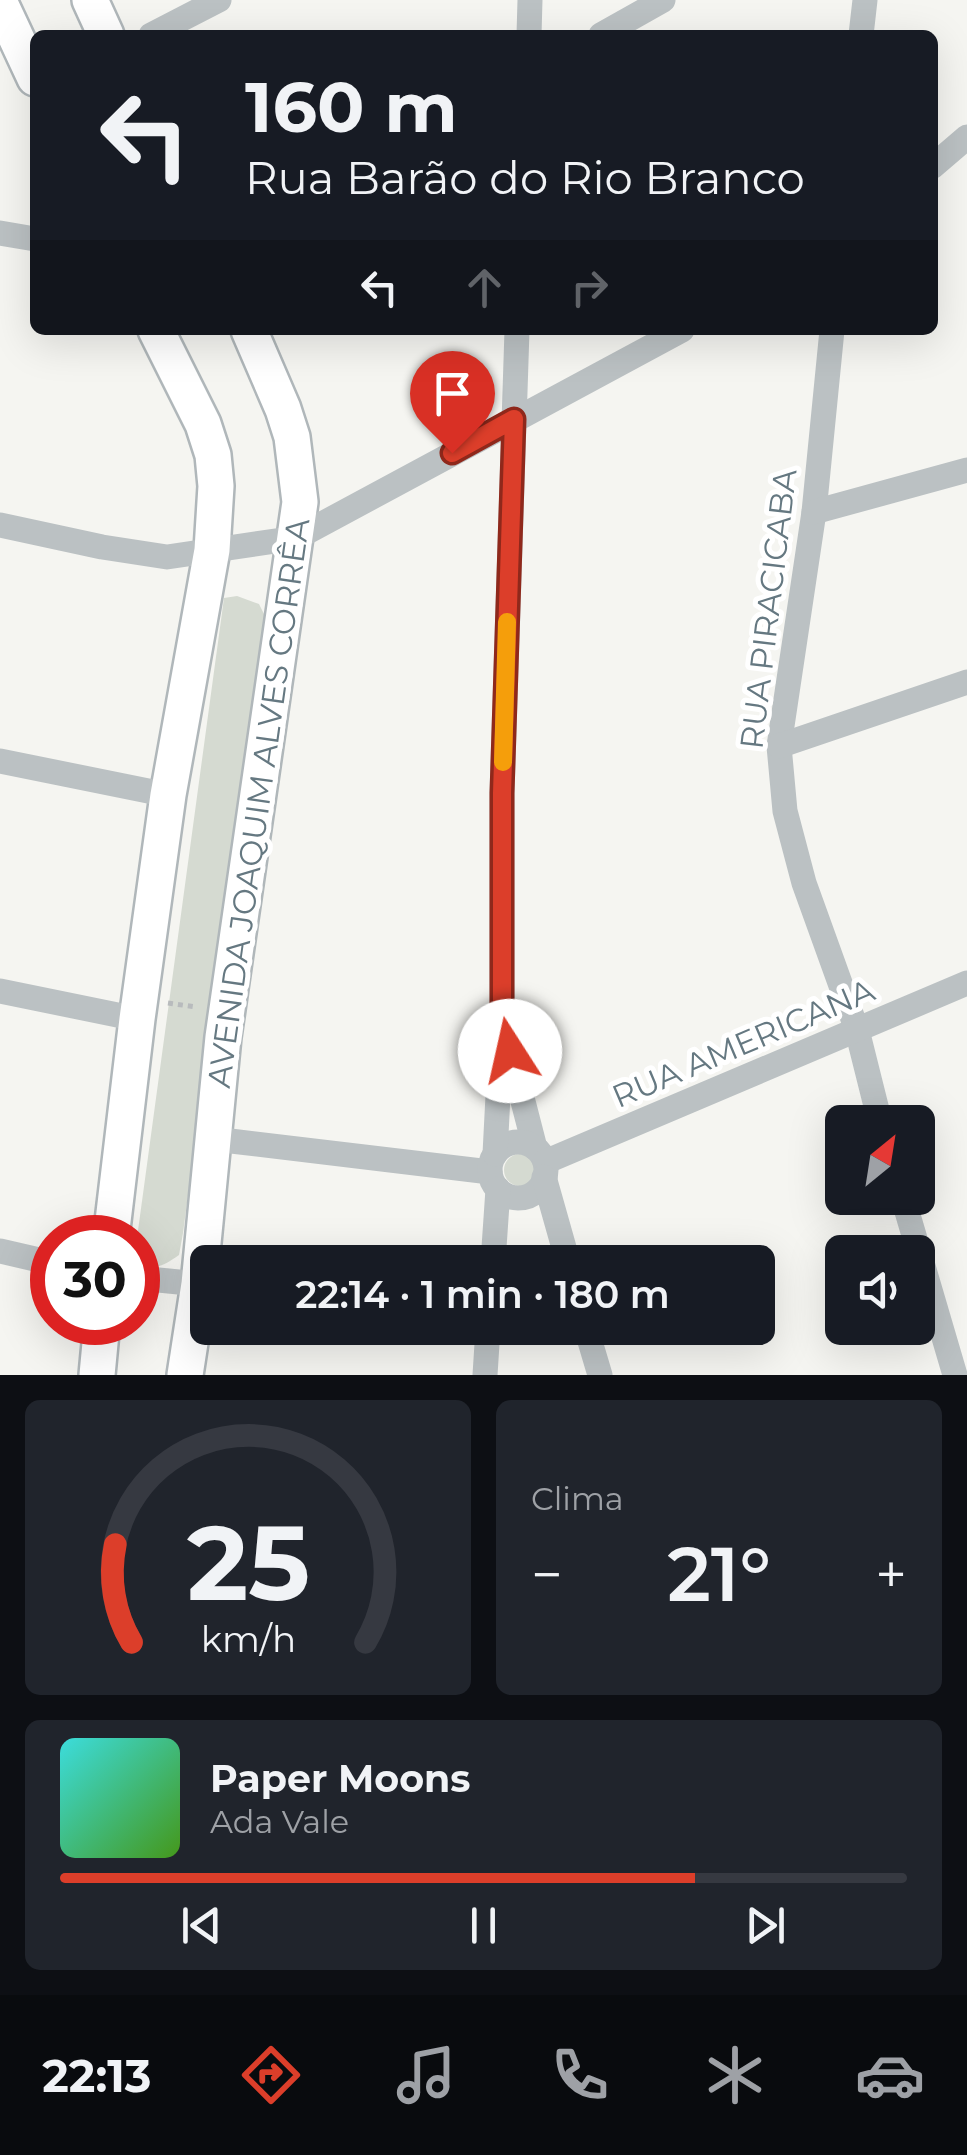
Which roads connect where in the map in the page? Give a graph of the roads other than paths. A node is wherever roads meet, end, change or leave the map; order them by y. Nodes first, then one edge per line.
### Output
1 (90, 0) edge
2 (219, 0) edge
3 (530, 0) edge
4 (663, 0) edge
5 (865, 0) edge
6 (0, 2) edge
7 (104, 30) edge
8 (161, 30) edge
9 (529, 30) edge
10 (610, 30) edge
11 (862, 30) edge
12 (30, 67) edge
13 (967, 136) edge
14 (938, 163) edge
15 (0, 232) edge
16 (30, 239) edge
17 (158, 335) edge
18 (251, 335) edge
19 (518, 335) edge
20 (673, 335) edge
21 (832, 335) edge
22 (514, 419) junction
23 (967, 470) edge
24 (814, 512) junction
25 (0, 525) edge
26 (296, 538) junction
27 (212, 550) junction
28 (967, 682) edge
29 (779, 746) junction
30 (0, 761) edge
31 (168, 795) junction
32 (967, 983) edge
33 (0, 991) edge
34 (138, 1009) junction
35 (502, 1018) junction
36 (857, 1030) junction
37 (876, 1105) edge
38 (214, 1140) junction
39 (542, 1162) junction
40 (495, 1172) junction
41 (114, 1215) edge
42 (907, 1215) edge
43 (203, 1245) edge
44 (493, 1245) edge
45 (564, 1245) edge
46 (0, 1251) edge
47 (30, 1258) edge
48 (160, 1280) edge
49 (190, 1283) edge
50 (190, 1342) edge
51 (100, 1345) edge
52 (487, 1345) edge
53 (591, 1345) edge
54 (97, 1375) edge
55 (185, 1375) edge
56 (484, 1375) edge
57 (600, 1375) edge
58 (956, 1375) edge

1 - 7 main road
2 - 8 street
3 - 9 street
4 - 10 street
5 - 11 street
6 - 12 main road
13 - 14 street
15 - 16 street
17 - 27 main road
18 - 26 main road, AVENIDA JOAQUIM ALVES CORRÊA
19 - 22 street
20 - 22 street
21 - 24 street, RUA PIRACICABA
22 - 26 street
22 - 35 street
23 - 24 street
24 - 29 street, RUA PIRACICABA
25 - 27 street
26 - 27 street
26 - 38 main road, AVENIDA JOAQUIM ALVES CORRÊA
27 - 31 main road
28 - 29 street
29 - 36 street, RUA PIRACICABA
30 - 31 street
31 - 34 main road
32 - 36 street, RUA AMERICANA
33 - 34 street
34 - 41 main road
35 - 39 street
35 - 40 street
36 - 37 street, RUA PIRACICABA
36 - 39 street, RUA AMERICANA
38 - 40 street
38 - 43 main road, AVENIDA JOAQUIM ALVES CORRÊA
39 - 40 street
39 - 40 street
39 - 45 street
40 - 44 street
42 - 58 street
46 - 47 street
48 - 49 street
50 - 55 main road, AVENIDA JOAQUIM ALVES CORRÊA
51 - 54 main road
52 - 56 street
53 - 57 street

